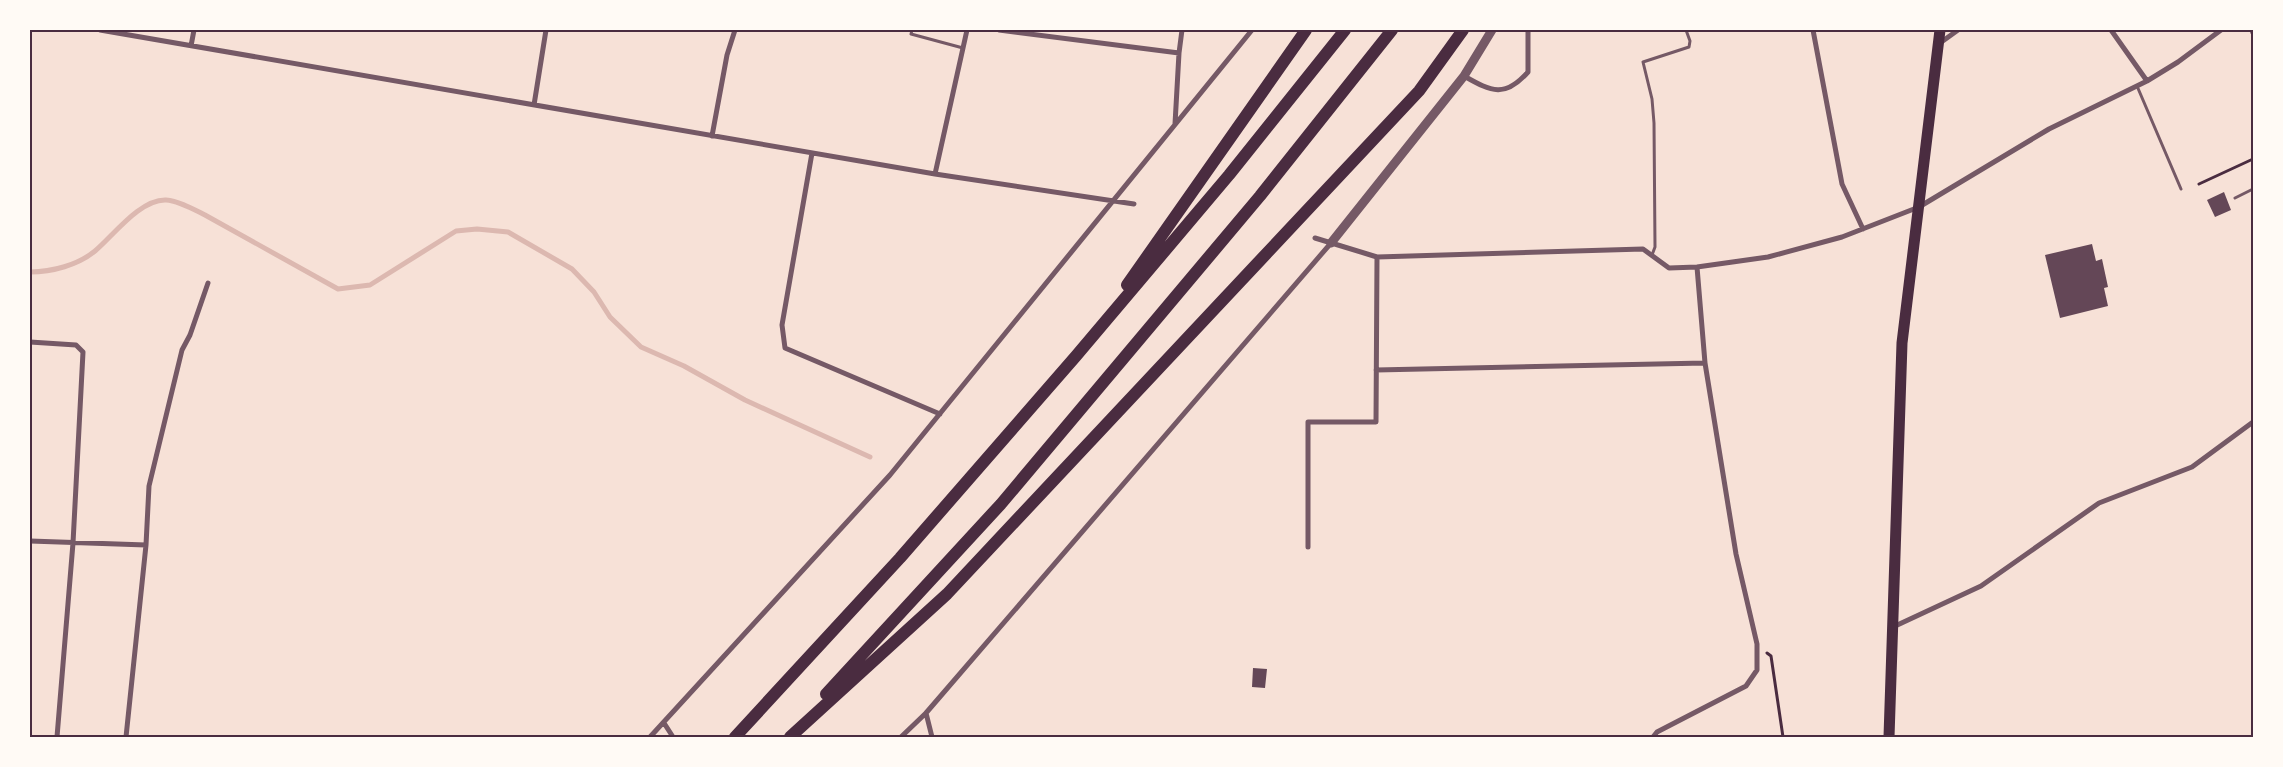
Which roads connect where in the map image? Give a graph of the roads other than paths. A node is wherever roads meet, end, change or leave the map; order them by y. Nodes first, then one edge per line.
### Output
1 (100, 30) edge
2 (194, 30) edge
3 (546, 30) edge
4 (735, 30) edge
5 (912, 30) edge
6 (967, 30) edge
7 (999, 30) edge
8 (1182, 30) edge
9 (1252, 30) edge
10 (1306, 30) edge
11 (1346, 30) edge
12 (1392, 30) edge
13 (1492, 30) edge
14 (1528, 30) edge
15 (1686, 30) edge
16 (1813, 30) edge
17 (1940, 30) edge
18 (1958, 30) edge
19 (2111, 30) edge
20 (2221, 30) edge
21 (1460, 35) edge
22 (1939, 43) junction
23 (191, 46) junction
24 (963, 48) junction
25 (1179, 53) junction
26 (1464, 76) junction
27 (2147, 81) junction
28 (2137, 86) junction
29 (534, 105) junction
30 (1175, 125) junction
31 (712, 136) junction
32 (812, 153) junction
33 (935, 174) junction
34 (2181, 189) dead end
35 (2253, 189) edge
36 (2235, 198) dead end
37 (1115, 200) junction
38 (1134, 204) dead end
39 (1919, 207) junction
40 (1863, 229) junction
41 (1315, 238) dead end
42 (1331, 243) junction
43 (1652, 255) junction
44 (1378, 257) junction
45 (1697, 267) junction
46 (208, 283) dead end
47 (30, 342) edge
48 (1076, 356) junction
49 (1705, 362) junction
50 (1376, 370) junction
51 (940, 414) junction
52 (2253, 422) edge
53 (30, 541) edge
54 (73, 543) junction
55 (146, 546) junction
56 (1308, 546) dead end
57 (1892, 627) junction
58 (926, 713) junction
59 (664, 723) junction
60 (57, 737) edge
61 (126, 737) edge
62 (650, 737) edge
63 (673, 737) edge
64 (735, 737) edge
65 (789, 737) edge
66 (901, 737) edge
67 (932, 737) edge
68 (1653, 737) edge
69 (1889, 737) edge

1 - 23 street
2 - 23 street
3 - 29 street
4 - 31 street
5 - 24 lane
6 - 24 street
7 - 25 street
8 - 25 street
9 - 30 street
10 - 48 highway
11 - 48 highway
12 - 65 highway
13 - 26 street
14 - 26 street
15 - 43 lane
16 - 40 street
17 - 22 main road
18 - 22 street
19 - 27 street
20 - 27 street
21 - 65 highway
22 - 39 main road
23 - 29 street
24 - 33 street
25 - 30 street
26 - 42 street
27 - 28 street
28 - 34 lane
28 - 39 street
29 - 31 street
30 - 37 street
31 - 32 street
32 - 33 street
32 - 51 street
33 - 37 street
35 - 36 lane
37 - 38 street
37 - 51 street
39 - 40 street
39 - 57 main road
40 - 45 street
41 - 42 street
42 - 44 street
42 - 58 street
43 - 44 street
43 - 45 street
44 - 50 street
45 - 49 street
46 - 55 street
47 - 54 street
48 - 64 highway
49 - 50 street
49 - 68 street
50 - 56 street
51 - 59 street
52 - 57 street
53 - 54 street
54 - 55 street
54 - 60 street
55 - 61 street
57 - 69 main road
58 - 66 street
58 - 67 street
59 - 62 street
59 - 63 street

